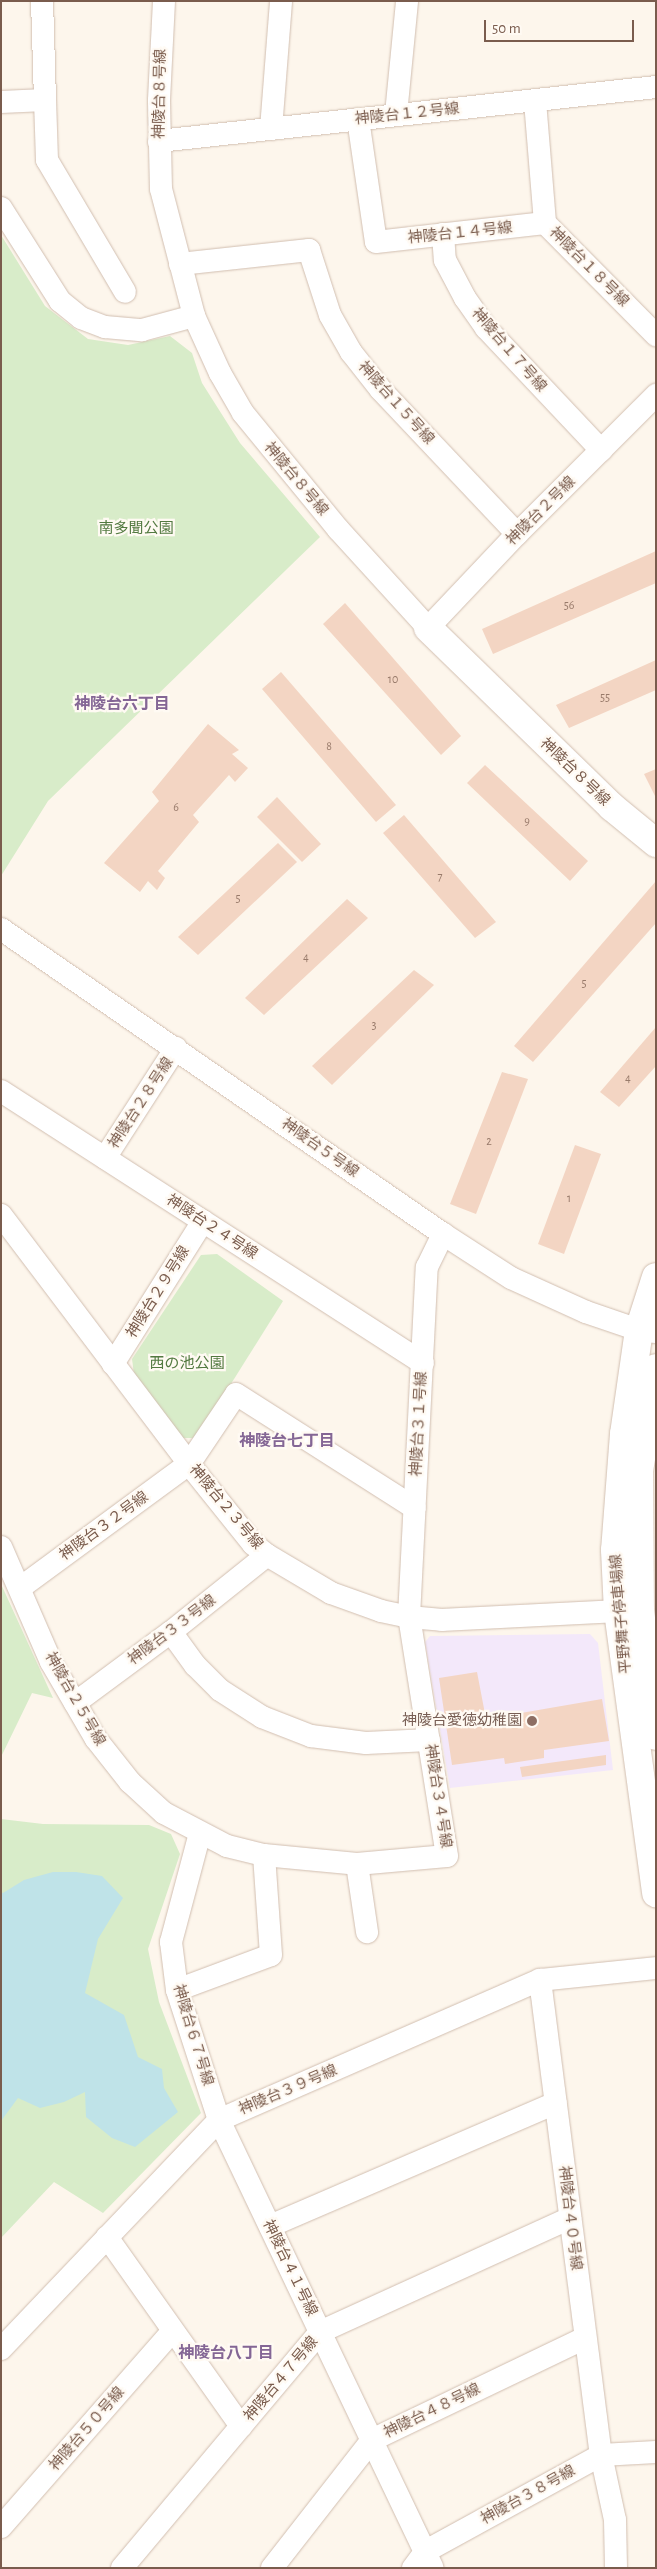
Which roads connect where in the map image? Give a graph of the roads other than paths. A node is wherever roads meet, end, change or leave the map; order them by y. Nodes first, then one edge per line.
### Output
1 (42, 1) edge
2 (164, 1) edge
3 (281, 1) edge
4 (408, 1) edge
5 (656, 87) edge
6 (45, 100) junction
7 (1, 101) edge
8 (535, 101) junction
9 (396, 114) junction
10 (358, 119) junction
11 (271, 129) junction
12 (159, 142) junction
13 (1, 208) edge
14 (545, 223) junction
15 (443, 234) junction
16 (180, 264) junction
17 (125, 292) dead end
18 (194, 316) junction
19 (656, 335) edge
20 (656, 395) edge
21 (601, 450) junction
22 (517, 534) junction
23 (428, 628) junction
24 (656, 843) edge
25 (1, 929) edge
26 (176, 1048) junction
27 (1, 1091) edge
28 (105, 1158) junction
29 (1, 1215) edge
30 (203, 1221) junction
31 (443, 1234) junction
32 (656, 1277) edge
33 (648, 1331) edge
34 (422, 1363) junction
35 (113, 1364) junction
36 (656, 1368) edge
37 (189, 1464) junction
38 (415, 1508) junction
39 (1, 1547) edge
40 (267, 1555) junction
41 (20, 1588) junction
42 (638, 1610) edge
43 (409, 1617) junction
44 (171, 1632) junction
45 (75, 1703) junction
46 (656, 1736) edge
47 (429, 1740) junction
48 (200, 1832) junction
49 (264, 1855) junction
50 (447, 1856) joint
51 (357, 1864) junction
52 (656, 1894) edge
53 (367, 1932) dead end
54 (656, 1968) edge
55 (540, 1980) junction
56 (177, 1990) junction
57 (556, 2103) junction
58 (219, 2120) junction
59 (570, 2218) junction
60 (270, 2226) junction
61 (107, 2237) junction
62 (172, 2332) junction
63 (320, 2332) junction
64 (586, 2338) junction
65 (1, 2349) edge
66 (241, 2426) junction
67 (372, 2440) junction
68 (656, 2452) edge
69 (601, 2455) junction
70 (1, 2527) edge
71 (424, 2562) edge
72 (122, 2568) edge
73 (272, 2568) edge
74 (616, 2568) edge

1 - 6 street
2 - 12 street, 神陵台８号線
3 - 11 street
4 - 9 street
5 - 8 street, 神陵台１２号線
6 - 7 street
6 - 17 street
8 - 9 street, 神陵台１２号線
8 - 14 street, 神陵台１８号線
9 - 10 street, 神陵台１２号線
10 - 11 street, 神陵台１２号線
10 - 15 street, 神陵台１４号線
11 - 12 street, 神陵台１２号線
12 - 16 street, 神陵台８号線
13 - 18 street
14 - 15 street, 神陵台１４号線
14 - 19 street, 神陵台１８号線
15 - 21 street, 神陵台１７号線
16 - 18 street, 神陵台８号線
16 - 22 street, 神陵台１５号線
18 - 23 street, 神陵台８号線
20 - 21 street, 神陵台２号線
21 - 22 street, 神陵台２号線
22 - 23 street, 神陵台２号線
23 - 24 main road, 神陵台８号線
25 - 26 street, 神陵台５号線
26 - 28 street, 神陵台２８号線
26 - 31 street, 神陵台５号線
27 - 28 street, 神陵台２４号線
28 - 30 street, 神陵台２４号線
29 - 35 street, 神陵台２３号線
30 - 34 street, 神陵台２４号線
30 - 35 street, 神陵台２９号線
31 - 33 street, 神陵台５号線
31 - 34 street, 神陵台３１号線
32 - 33 main road, 平野舞子停車場線
33 - 42 main road, 平野舞子停車場線
34 - 38 street, 神陵台３１号線
35 - 37 street, 神陵台２３号線
36 - 42 main road, 平野舞子停車場線
37 - 38 street, 神陵台３２号線
37 - 40 street, 神陵台２３号線
37 - 41 street, 神陵台３２号線
38 - 43 street, 神陵台３１号線
39 - 41 street, 神陵台２５号線
40 - 43 street, 神陵台２３号線
40 - 44 street, 神陵台３３号線
41 - 45 street, 神陵台２５号線
42 - 43 street, 神陵台２３号線
42 - 46 main road, 平野舞子停車場線
42 - 52 main road, 平野舞子停車場線
43 - 47 street, 神陵台３４号線
44 - 45 street, 神陵台３３号線
44 - 47 street
45 - 48 street, 神陵台２５号線
47 - 50 street, 神陵台３４号線
48 - 49 street, 神陵台２５号線
48 - 56 street, 神陵台６７号線
49 - 51 street, 神陵台２５号線
49 - 56 street
50 - 51 street, 神陵台２５号線
51 - 53 street
54 - 55 street, 神陵台３９号線
55 - 57 street, 神陵台４０号線
55 - 58 street, 神陵台３９号線
56 - 58 street, 神陵台６７号線
57 - 59 street, 神陵台４０号線
57 - 60 street
58 - 60 street, 神陵台４１号線
58 - 61 street, 神陵台３９号線
59 - 63 street, 神陵台４７号線
59 - 64 street, 神陵台４０号線
60 - 63 street, 神陵台４１号線
61 - 62 street
61 - 65 street, 神陵台３９号線
62 - 66 street
62 - 70 street, 神陵台５０号線
63 - 66 street, 神陵台４７号線
63 - 67 street, 神陵台４１号線
64 - 67 street, 神陵台４８号線
64 - 69 street, 神陵台４０号線
66 - 72 street, 神陵台４７号線
67 - 71 street, 神陵台４１号線
67 - 73 street, 神陵台４８号線
68 - 69 street, 神陵台３８号線
69 - 71 street, 神陵台３８号線
69 - 74 street, 神陵台４０号線

